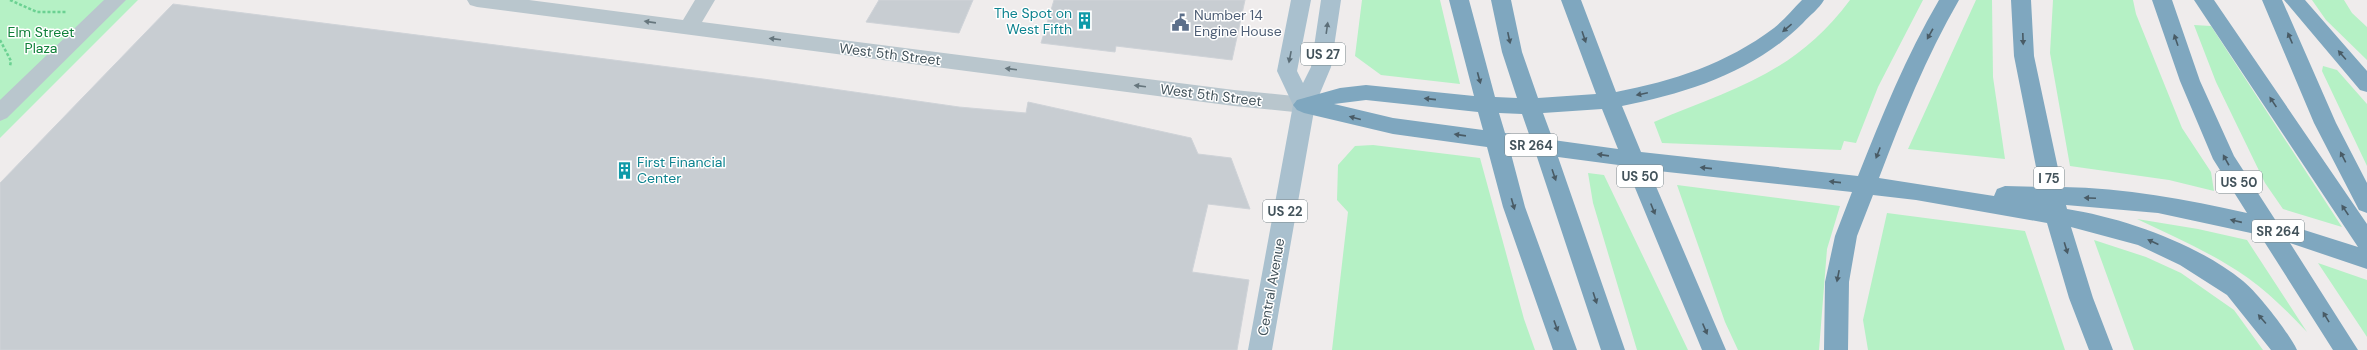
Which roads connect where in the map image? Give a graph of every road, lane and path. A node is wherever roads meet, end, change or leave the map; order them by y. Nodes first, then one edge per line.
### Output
1 (10, 0) edge
2 (476, 0) edge
3 (706, 0) edge
4 (1300, 0) edge
5 (1331, 0) edge
6 (1459, 0) edge
7 (1501, 0) edge
8 (1571, 0) edge
9 (1814, 0) edge
10 (1949, 0) edge
11 (2021, 0) edge
12 (2162, 0) edge
13 (2204, 0) edge
14 (2272, 0) edge
15 (2294, 0) edge
16 (110, 6) edge
17 (688, 28) junction
18 (2367, 85) edge
19 (1304, 105) junction
20 (0, 114) edge
21 (1916, 191) junction
22 (2367, 204) edge
23 (2367, 242) edge
24 (2367, 260) edge
25 (1260, 350) edge
26 (1565, 350) edge
27 (1613, 350) edge
28 (1714, 350) edge
29 (1836, 350) edge
30 (2100, 350) edge
31 (2285, 350) edge
32 (2346, 350) edge

1 - 16 path
17 -> 2 street, West 5th Street
3 - 17 street
4 -> 19 main road, US 27
19 -> 5 main road, Central Avenue / US 27
6 -> 26 highway
7 -> 27 highway
8 -> 28 highway, US 50
9 -> 19 highway
10 -> 29 highway
11 -> 30 highway, I 75
32 -> 12 highway, US 50
23 -> 13 highway
22 -> 14 highway
18 -> 15 highway
16 - 20 street
19 -> 17 street, West 5th Street
21 -> 19 highway, SR 264
19 - 25 main road, Central Avenue / US 22
24 -> 21 highway, SR 264
31 -> 21 highway

